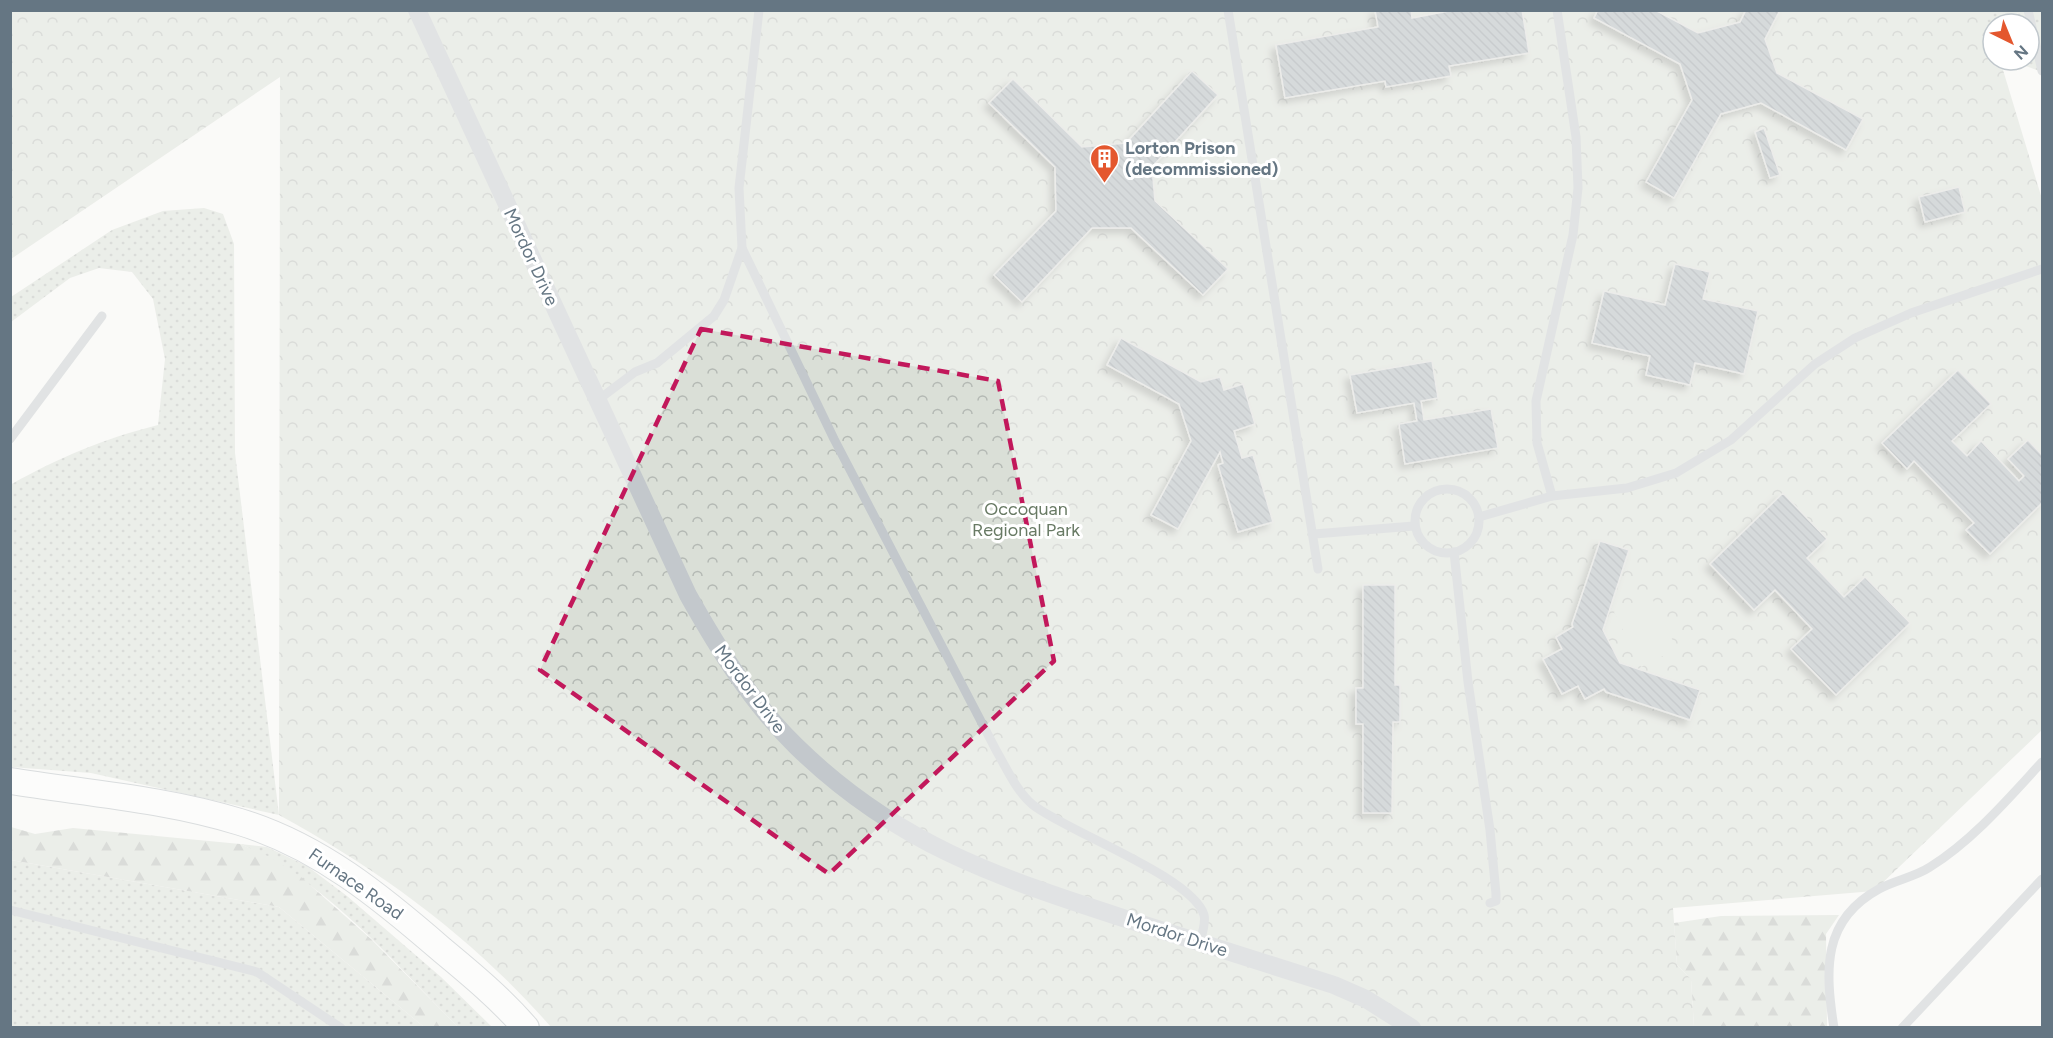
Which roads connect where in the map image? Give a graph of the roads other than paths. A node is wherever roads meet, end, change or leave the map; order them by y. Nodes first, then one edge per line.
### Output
1 (417, 10) edge
2 (759, 10) edge
3 (1228, 10) edge
4 (1557, 10) edge
5 (2028, 10) edge
6 (2043, 71) edge
7 (742, 248) junction
8 (2043, 269) edge
9 (102, 316) dead end
10 (598, 400) junction
11 (10, 439) edge
12 (1552, 496) junction
13 (1479, 517) junction
14 (1414, 526) junction
15 (1314, 534) junction
16 (1454, 552) junction
17 (1318, 569) dead end
18 (2043, 762) edge
19 (10, 781) edge
20 (2043, 879) edge
21 (1490, 903) dead end
22 (10, 910) edge
23 (1200, 942) junction
24 (341, 1028) edge
25 (526, 1028) edge
26 (1412, 1028) edge
27 (1834, 1028) edge
28 (1902, 1028) edge

1 - 10 street, Mordor Drive
2 - 7 lane
3 - 15 lane
4 - 12 lane
5 - 6 lane
7 - 10 lane
7 - 23 lane
8 - 12 lane
9 - 11 lane
10 - 23 street, Mordor Drive
12 - 13 lane
13 - 14 lane
13 - 16 lane
14 - 15 lane
14 - 16 lane
15 - 17 lane
16 - 21 lane
18 - 27 lane
19 - 25 main road, Furnace Road
20 - 28 lane
22 - 24 lane
23 - 26 street, Mordor Drive

